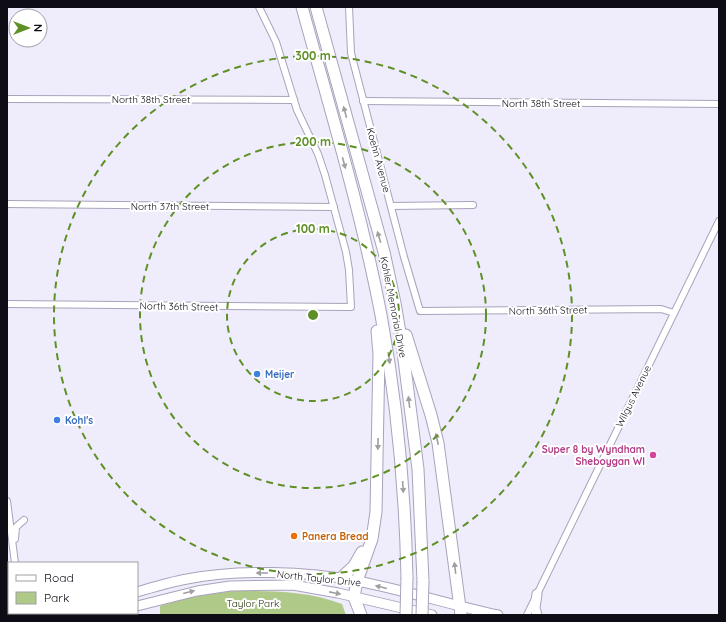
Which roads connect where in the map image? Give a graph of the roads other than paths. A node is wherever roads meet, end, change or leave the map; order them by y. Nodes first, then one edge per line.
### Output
1 (259, 7) edge
2 (294, 7) edge
3 (302, 7) edge
4 (316, 7) edge
5 (321, 7) edge
6 (349, 7) edge
7 (336, 80) junction
8 (7, 99) edge
9 (294, 100) junction
10 (363, 101) junction
11 (719, 104) edge
12 (330, 112) junction
13 (7, 204) edge
14 (474, 205) dead end
15 (391, 206) junction
16 (334, 207) junction
17 (719, 221) edge
18 (367, 251) junction
19 (395, 303) junction
20 (7, 304) edge
21 (420, 311) joint
22 (674, 313) junction
23 (378, 463) junction
24 (7, 501) edge
25 (24, 520) dead end
26 (15, 562) edge
27 (15, 562) edge
28 (7, 572) edge
29 (341, 578) junction
30 (357, 581) junction
31 (8, 583) edge
32 (138, 592) edge
33 (537, 594) junction
34 (354, 597) junction
35 (138, 606) edge
36 (460, 611) edge
37 (361, 615) edge
38 (406, 615) edge
39 (422, 615) edge
40 (432, 615) edge
41 (498, 615) edge
42 (527, 615) edge
43 (537, 615) edge

1 - 9 street
2 - 12 highway
3 - 12 highway, Kohler Memorial Drive
4 - 7 highway, Kohler Memorial Drive
5 - 7 highway
6 - 10 street, Koehn Avenue
19 -> 7 highway, Kohler Memorial Drive
8 - 9 street, North 38th Street
9 - 16 street
10 - 11 street, North 38th Street
10 - 15 street, Koehn Avenue
12 -> 18 highway, Kohler Memorial Drive
13 - 16 street, North 37th Street
14 - 15 street
15 - 21 street, Koehn Avenue
16 - 20 street, North 36th Street
17 - 22 street, Wilgus Avenue
18 -> 23 highway
18 -> 38 highway, Kohler Memorial Drive, bridge
36 -> 19 highway
39 -> 19 highway, Kohler Memorial Drive, bridge
21 - 22 street, North 36th Street
22 - 33 street, Wilgus Avenue
23 - 29 highway
23 - 30 highway
24 - 26 street
25 - 27 street
28 - 31 street
29 - 30 main road, North Taylor Drive
29 -> 32 main road, North Taylor Drive
30 - 34 highway
36 -> 30 main road, North Taylor Drive
33 - 42 street, Wilgus Avenue
33 - 43 main road
35 -> 34 main road, North Taylor Drive
34 - 37 highway
34 - 40 main road, North Taylor Drive
36 - 41 main road, North Taylor Drive

